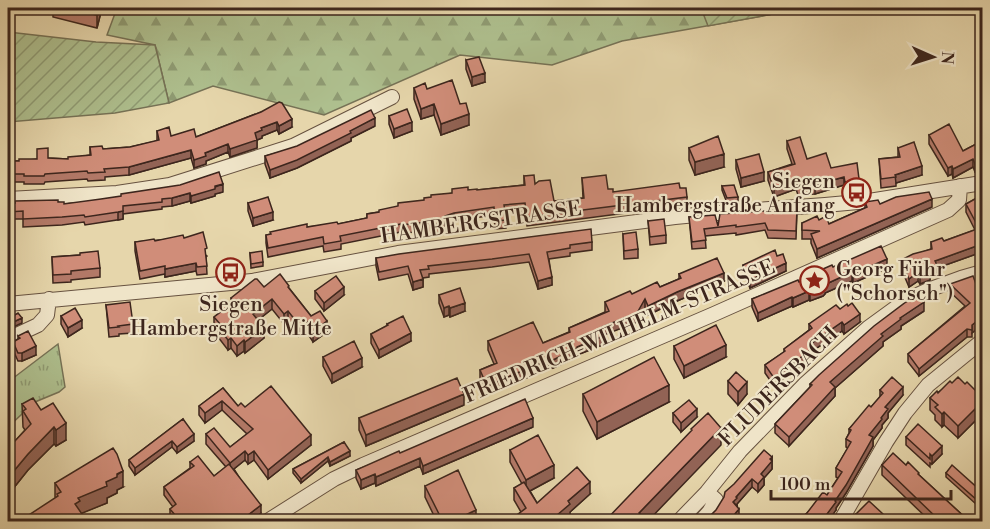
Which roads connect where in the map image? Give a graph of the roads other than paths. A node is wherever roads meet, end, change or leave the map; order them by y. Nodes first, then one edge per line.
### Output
1 (392, 97) dead end
2 (982, 183) edge
3 (960, 186) junction
4 (8, 199) edge
5 (982, 272) edge
6 (49, 299) junction
7 (8, 304) edge
8 (8, 339) edge
9 (982, 341) edge
10 (716, 494) junction
11 (266, 522) edge
12 (678, 522) edge
13 (700, 522) edge
14 (840, 522) edge

1 - 4 street
2 - 3 street
3 - 6 street, HAMBERGSTRASSE
3 - 11 street, FRIEDRICH-WILHELM-STRASSE
5 - 10 street, FLUDERSBACH
6 - 7 street, HAMBERGSTRASSE
6 - 8 street
9 - 14 street
10 - 12 street, FLUDERSBACH
10 - 13 street, FLUDERSBACH

